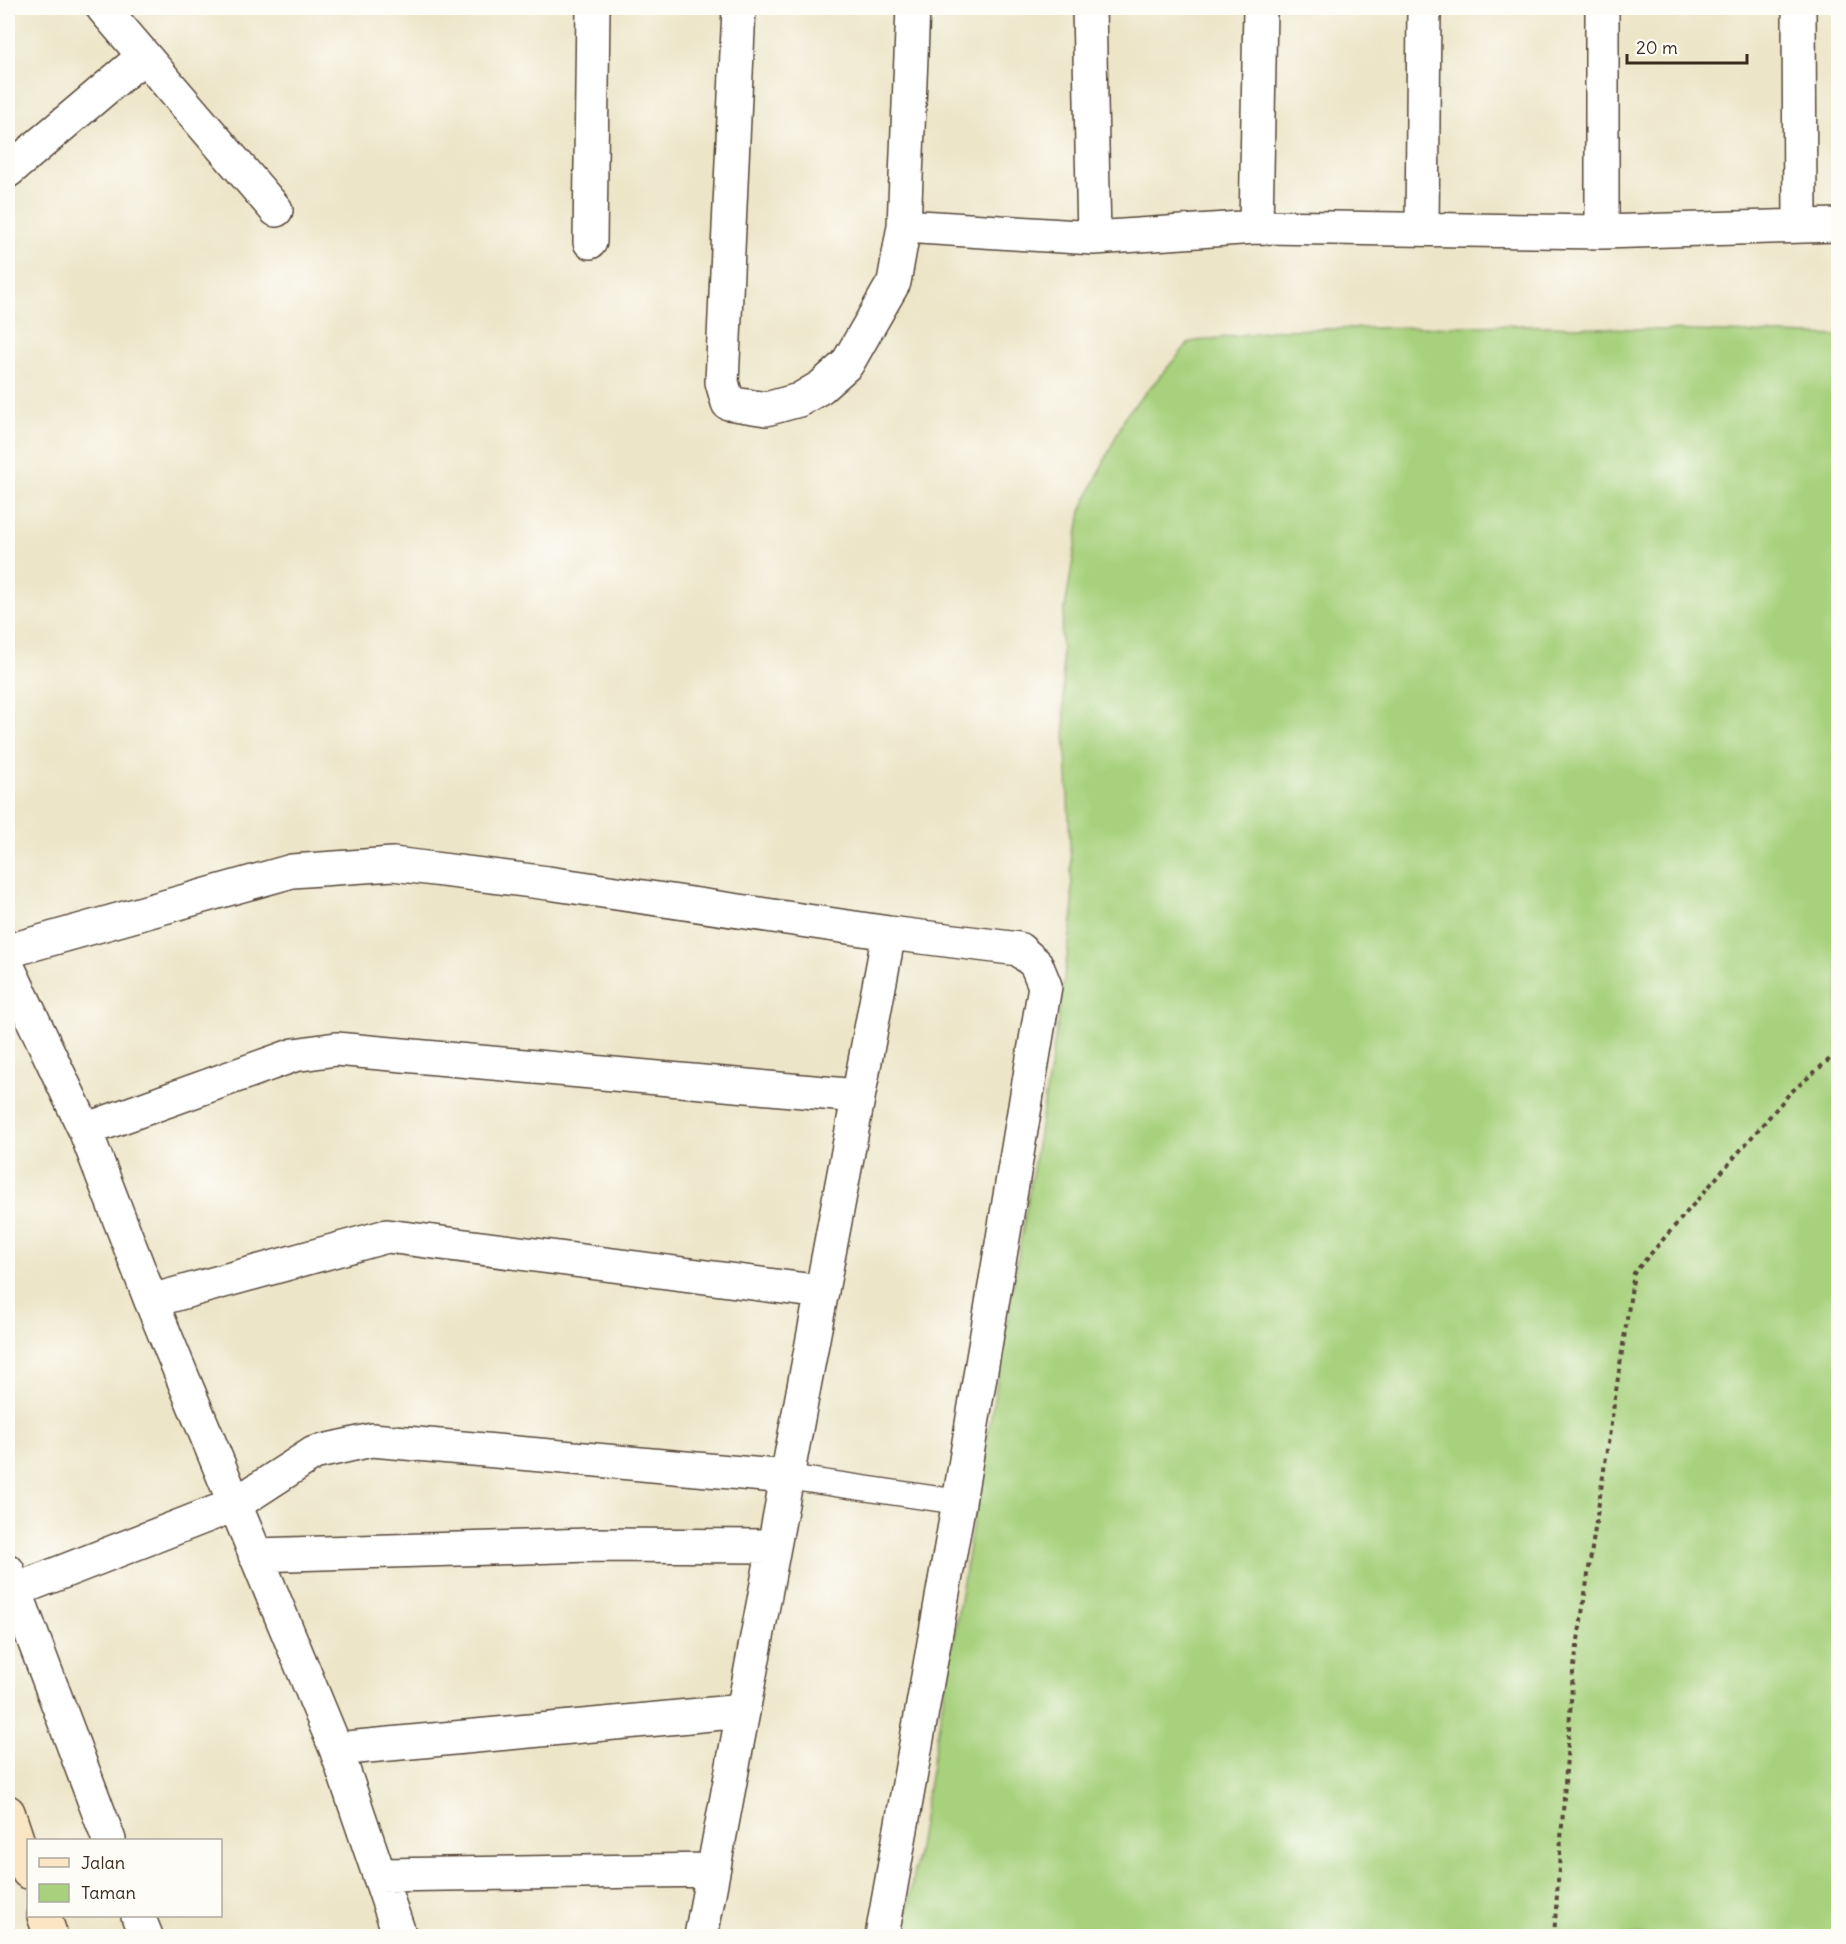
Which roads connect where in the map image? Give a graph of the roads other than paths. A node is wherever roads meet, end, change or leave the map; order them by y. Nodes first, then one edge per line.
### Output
1 (103, 8) edge
2 (593, 8) edge
3 (740, 8) edge
4 (913, 8) edge
5 (1089, 8) edge
6 (1260, 8) edge
7 (1424, 8) edge
8 (1602, 8) edge
9 (1799, 8) edge
10 (144, 56) junction
11 (8, 171) edge
12 (276, 210) dead end
13 (1800, 225) junction
14 (1839, 225) edge
15 (904, 226) junction
16 (1256, 227) junction
17 (1422, 229) junction
18 (1602, 232) junction
19 (1094, 238) junction
20 (590, 242) dead end
21 (889, 933) junction
22 (8, 951) edge
23 (8, 967) edge
24 (858, 1096) junction
25 (85, 1130) junction
26 (822, 1292) junction
27 (151, 1301) junction
28 (787, 1476) junction
29 (959, 1502) junction
30 (234, 1504) junction
31 (774, 1546) junction
32 (255, 1555) junction
33 (10, 1584) edge
34 (743, 1711) junction
35 (336, 1749) junction
36 (8, 1812) edge
37 (109, 1839) edge
38 (27, 1869) edge
39 (713, 1870) junction
40 (379, 1875) junction
41 (44, 1917) edge
42 (138, 1917) edge
43 (51, 1936) edge
44 (146, 1936) edge
45 (400, 1936) edge
46 (701, 1936) edge
47 (882, 1936) edge

1 - 10 street
2 - 20 street
3 - 15 street
4 - 15 street
5 - 19 street
6 - 16 street
7 - 17 street
8 - 18 street
9 - 13 street
10 - 11 street
10 - 12 street
13 - 14 street
13 - 18 street
15 - 19 street
16 - 17 street
16 - 19 street
17 - 18 street
21 - 22 street
21 - 24 street
21 - 29 street
23 - 25 street
24 - 25 street
24 - 26 street
25 - 27 street
26 - 27 street
26 - 28 street
27 - 30 street
28 - 29 lane
28 - 30 street
28 - 31 street
29 - 47 street
30 - 32 street
30 - 33 street
31 - 32 street
31 - 34 street
32 - 35 street
33 - 37 street
34 - 35 street
34 - 39 street
35 - 40 street
36 - 38 main road
39 - 40 street
39 - 46 street
40 - 45 street
41 - 43 main road
42 - 44 street

